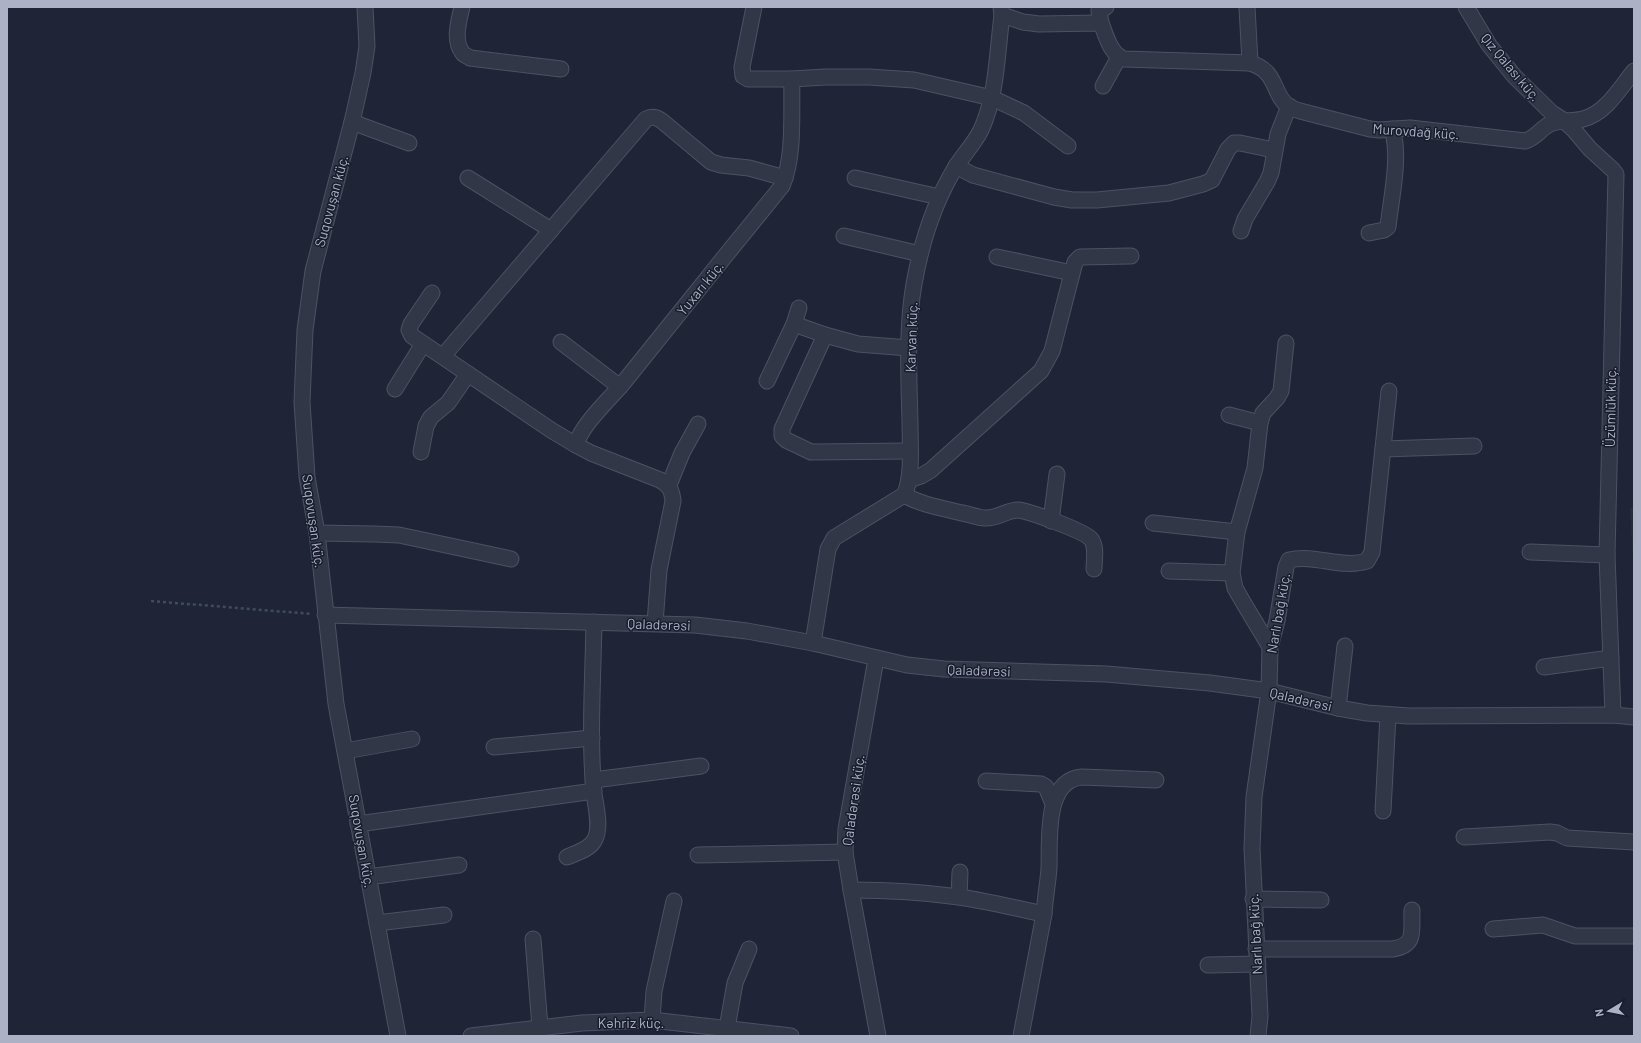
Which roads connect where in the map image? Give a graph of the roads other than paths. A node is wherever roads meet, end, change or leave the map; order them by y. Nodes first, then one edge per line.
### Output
1 (365, 7) edge
2 (462, 7) edge
3 (754, 7) edge
4 (1106, 7) edge
5 (1247, 7) edge
6 (1466, 7) edge
7 (1002, 11) edge
8 (1101, 23) junction
9 (1119, 57) junction
10 (1250, 63) junction
11 (561, 69) dead end
12 (1634, 71) edge
13 (792, 79) junction
14 (1103, 86) dead end
15 (992, 98) junction
16 (1289, 106) junction
17 (1563, 120) junction
18 (352, 122) junction
19 (1392, 129) junction
20 (408, 143) dead end
21 (1068, 146) dead end
22 (1274, 150) junction
23 (956, 166) junction
24 (468, 178) dead end
25 (785, 178) junction
26 (855, 178) dead end
27 (939, 197) junction
28 (551, 230) junction
29 (1241, 231) dead end
30 (1369, 232) dead end
31 (844, 236) dead end
32 (920, 254) junction
33 (1131, 256) dead end
34 (997, 257) dead end
35 (1072, 273) junction
36 (432, 293) dead end
37 (799, 308) dead end
38 (794, 324) junction
39 (825, 335) junction
40 (561, 342) dead end
41 (1286, 343) dead end
42 (423, 344) junction
43 (909, 348) junction
44 (443, 356) junction
45 (468, 374) junction
46 (767, 382) dead end
47 (620, 387) junction
48 (395, 389) dead end
49 (1389, 391) dead end
50 (1229, 415) dead end
51 (1260, 423) junction
52 (698, 424) dead end
53 (576, 445) junction
54 (1474, 446) dead end
55 (1383, 449) junction
56 (910, 451) junction
57 (421, 452) dead end
58 (1057, 474) dead end
59 (909, 480) junction
60 (669, 485) junction
61 (904, 495) junction
62 (1051, 521) junction
63 (1153, 523) dead end
64 (1237, 532) junction
65 (317, 533) junction
66 (1530, 552) dead end
67 (1607, 555) junction
68 (511, 559) dead end
69 (1094, 569) dead end
70 (1169, 571) dead end
71 (1232, 574) junction
72 (325, 615) junction
73 (594, 622) junction
74 (655, 623) junction
75 (813, 643) junction
76 (1345, 646) dead end
77 (1270, 647) junction
78 (1611, 658) junction
79 (876, 659) junction
80 (1544, 667) dead end
81 (1269, 691) junction
82 (1338, 708) junction
83 (1388, 715) junction
84 (1613, 716) junction
85 (1634, 717) edge
86 (592, 738) junction
87 (412, 739) dead end
88 (494, 747) dead end
89 (345, 750) junction
90 (702, 766) dead end
91 (1156, 780) dead end
92 (986, 781) dead end
93 (594, 785) junction
94 (1053, 804) junction
95 (1383, 811) dead end
96 (358, 824) junction
97 (1464, 836) dead end
98 (1634, 842) edge
99 (845, 852) junction
100 (698, 855) dead end
101 (567, 857) dead end
102 (459, 865) dead end
103 (960, 872) dead end
104 (368, 877) junction
105 (851, 890) junction
106 (959, 897) junction
107 (1253, 899) junction
108 (1321, 900) dead end
109 (674, 901) dead end
110 (1412, 910) dead end
111 (1044, 914) junction
112 (444, 915) dead end
113 (377, 923) junction
114 (1493, 929) dead end
115 (1634, 936) edge
116 (534, 939) dead end
117 (749, 949) dead end
118 (1257, 957) junction
119 (1208, 965) dead end
120 (652, 1020) junction
121 (540, 1027) junction
122 (727, 1028) junction
123 (525, 1032) edge
124 (398, 1036) edge
125 (471, 1036) edge
126 (791, 1036) edge
127 (878, 1036) edge
128 (1021, 1036) edge
129 (1258, 1036) edge

1 - 18 street, Suqovuşan küç.
2 - 11 street
3 - 13 street
4 - 8 street
5 - 10 street
6 - 17 street, Qız Qalası küç.
7 - 8 street
7 - 15 street, Karvan küç.
8 - 9 street
9 - 10 street
9 - 14 street
10 - 16 street
12 - 17 street, Murovdağ küç.
13 - 15 street
13 - 25 street, Yuxarı küç.
15 - 21 street
15 - 23 street, Karvan küç.
16 - 19 street, Murovdağ küç.
16 - 22 street
17 - 19 street, Murovdağ küç.
17 - 67 street, Üzümlük küç.
18 - 20 street
18 - 65 street, Suqovuşan küç.
19 - 30 street
22 - 23 street
22 - 29 street
23 - 27 street, Karvan küç.
24 - 28 street
25 - 28 street
25 - 47 street, Yuxarı küç.
26 - 27 street
27 - 32 street, Karvan küç.
28 - 44 street
31 - 32 street
32 - 43 street, Karvan küç.
33 - 35 street
34 - 35 street
35 - 59 street
36 - 42 street
37 - 38 street
38 - 39 street
38 - 46 street
39 - 43 street
39 - 56 street
40 - 47 street
41 - 51 street
42 - 44 street
42 - 48 street
43 - 56 street, Karvan küç.
44 - 45 street
45 - 53 street
45 - 57 street
47 - 53 street, Yuxarı küç.
49 - 55 street, Narlı bağ küç.
50 - 51 street
51 - 64 street
52 - 60 street
53 - 60 street
54 - 55 street
55 - 77 street, Narlı bağ küç.
56 - 59 street, Karvan küç.
58 - 62 street
59 - 61 street, Karvan küç.
60 - 74 street
61 - 62 street
61 - 75 street
62 - 69 street
63 - 64 street
64 - 71 street
65 - 68 street
65 - 72 street, Suqovuşan küç.
66 - 67 street
67 - 78 street, Üzümlük küç.
70 - 71 street
71 - 77 street
72 - 73 street, Qaladərəsi
72 - 89 street, Suqovuşan küç.
73 - 74 street, Qaladərəsi
73 - 86 street
74 - 75 street, Qaladərəsi
75 - 79 street, Qaladərəsi
76 - 82 street
77 - 81 street, Narlı bağ küç.
78 - 80 street
78 - 84 street, Üzümlük küç.
79 - 81 street, Qaladərəsi
79 - 99 street, Qaladərəsi küç.
81 - 82 street, Qaladərəsi
81 - 107 street, Narlı bağ küç.
82 - 83 street, Qaladərəsi
83 - 84 street, Qaladərəsi
83 - 95 street
84 - 85 street, Qaladərəsi
86 - 88 street
86 - 93 street
87 - 89 street
89 - 96 street, Suqovuşan küç.
90 - 93 street
91 - 94 street
92 - 94 street
93 - 96 street
93 - 101 street
94 - 111 street
96 - 104 street, Suqovuşan küç.
97 - 98 street
99 - 100 street
99 - 105 street, Qaladərəsi küç.
102 - 104 street
103 - 106 street
104 - 113 street, Suqovuşan küç.
105 - 106 street
105 - 127 street, Qaladərəsi küç.
106 - 111 street
107 - 108 street
107 - 118 street, Narlı bağ küç.
109 - 120 street
110 - 118 street
111 - 128 street
112 - 113 street
113 - 124 street, Suqovuşan küç.
114 - 115 street
116 - 121 street
117 - 122 street
118 - 119 street
118 - 129 street, Narlı bağ küç.
120 - 121 street, Kəhriz küç.
120 - 122 street, Kəhriz küç.
121 - 123 street, Kəhriz küç.
122 - 126 street, Kəhriz küç.
123 - 125 street, Kəhriz küç.

